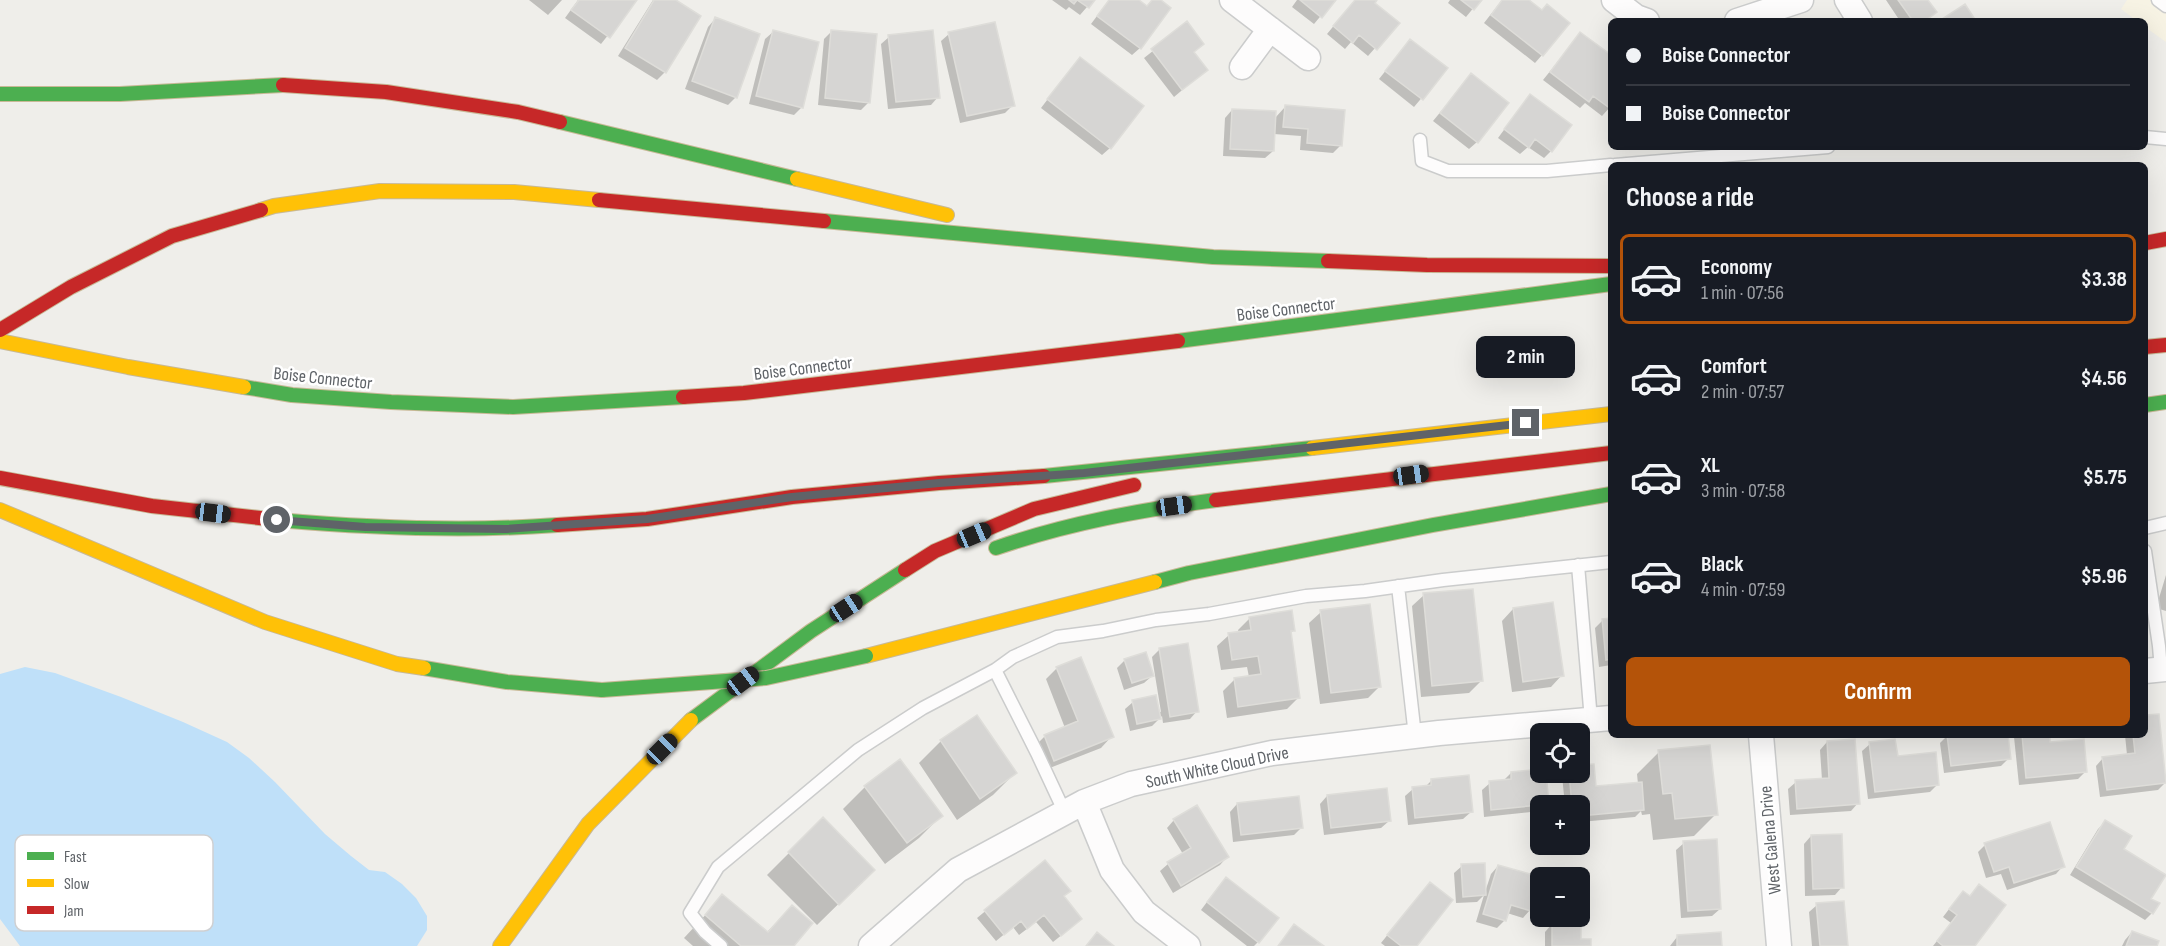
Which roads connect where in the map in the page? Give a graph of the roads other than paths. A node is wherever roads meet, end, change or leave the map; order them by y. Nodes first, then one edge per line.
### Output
1 (1232, 0) edge
2 (1614, 0) edge
3 (1801, 0) edge
4 (1847, 0) edge
5 (2158, 0) edge
6 (2166, 6) edge
7 (1639, 18) edge
8 (1746, 18) edge
9 (1858, 18) edge
10 (1270, 29) junction
11 (1308, 58) dead end
12 (1242, 67) dead end
13 (0, 94) edge
14 (2148, 136) edge
15 (2166, 139) edge
16 (1420, 140) dead end
17 (1792, 150) edge
18 (1649, 162) edge
19 (1608, 165) edge
20 (2166, 239) edge
21 (2148, 242) edge
22 (1065, 243) junction
23 (2148, 253) edge
24 (2166, 253) edge
25 (1608, 266) edge
26 (1608, 284) edge
27 (0, 330) edge
28 (0, 341) edge
29 (2166, 345) edge
30 (2148, 347) edge
31 (2166, 394) edge
32 (2148, 397) edge
33 (2166, 402) edge
34 (2148, 405) edge
35 (1608, 414) edge
36 (1372, 441) junction
37 (1608, 453) edge
38 (1189, 475) dead end
39 (0, 478) edge
40 (1143, 483) dead end
41 (1608, 495) edge
42 (0, 510) edge
43 (2166, 523) edge
44 (2148, 527) edge
45 (987, 551) dead end
46 (1608, 562) edge
47 (1578, 565) junction
48 (2148, 571) edge
49 (1398, 586) junction
50 (903, 587) dead end
51 (811, 631) junction
52 (995, 670) junction
53 (2157, 670) edge
54 (1601, 719) edge
55 (1415, 736) junction
56 (1761, 738) edge
57 (1075, 807) junction
58 (500, 946) edge
59 (721, 946) edge
60 (871, 946) edge
61 (1188, 946) edge
62 (1779, 946) edge

1 - 10 street
2 - 7 street
3 - 8 street
4 - 9 street
5 - 6 lane
10 - 11 street
10 - 12 street
13 - 22 highway
14 - 15 lane
16 - 19 lane
17 - 18 lane
20 - 21 highway
22 - 25 highway
22 - 27 highway
23 - 24 highway
26 - 28 highway, Boise Connector
29 - 30 highway
31 - 32 highway
33 - 34 highway
35 - 36 highway
36 - 38 highway
36 - 39 highway
37 - 45 highway
40 - 51 highway
41 - 42 highway, bridge
43 - 44 lane
46 - 47 lane
47 - 49 lane
47 - 54 lane
48 - 53 lane
49 - 52 lane
49 - 55 lane
50 - 51 highway
51 - 58 highway
52 - 57 lane
52 - 59 lane
54 - 55 street, South White Cloud Drive
55 - 57 street, South White Cloud Drive
56 - 62 street, West Galena Drive
57 - 60 street, South White Cloud Drive
57 - 61 street

